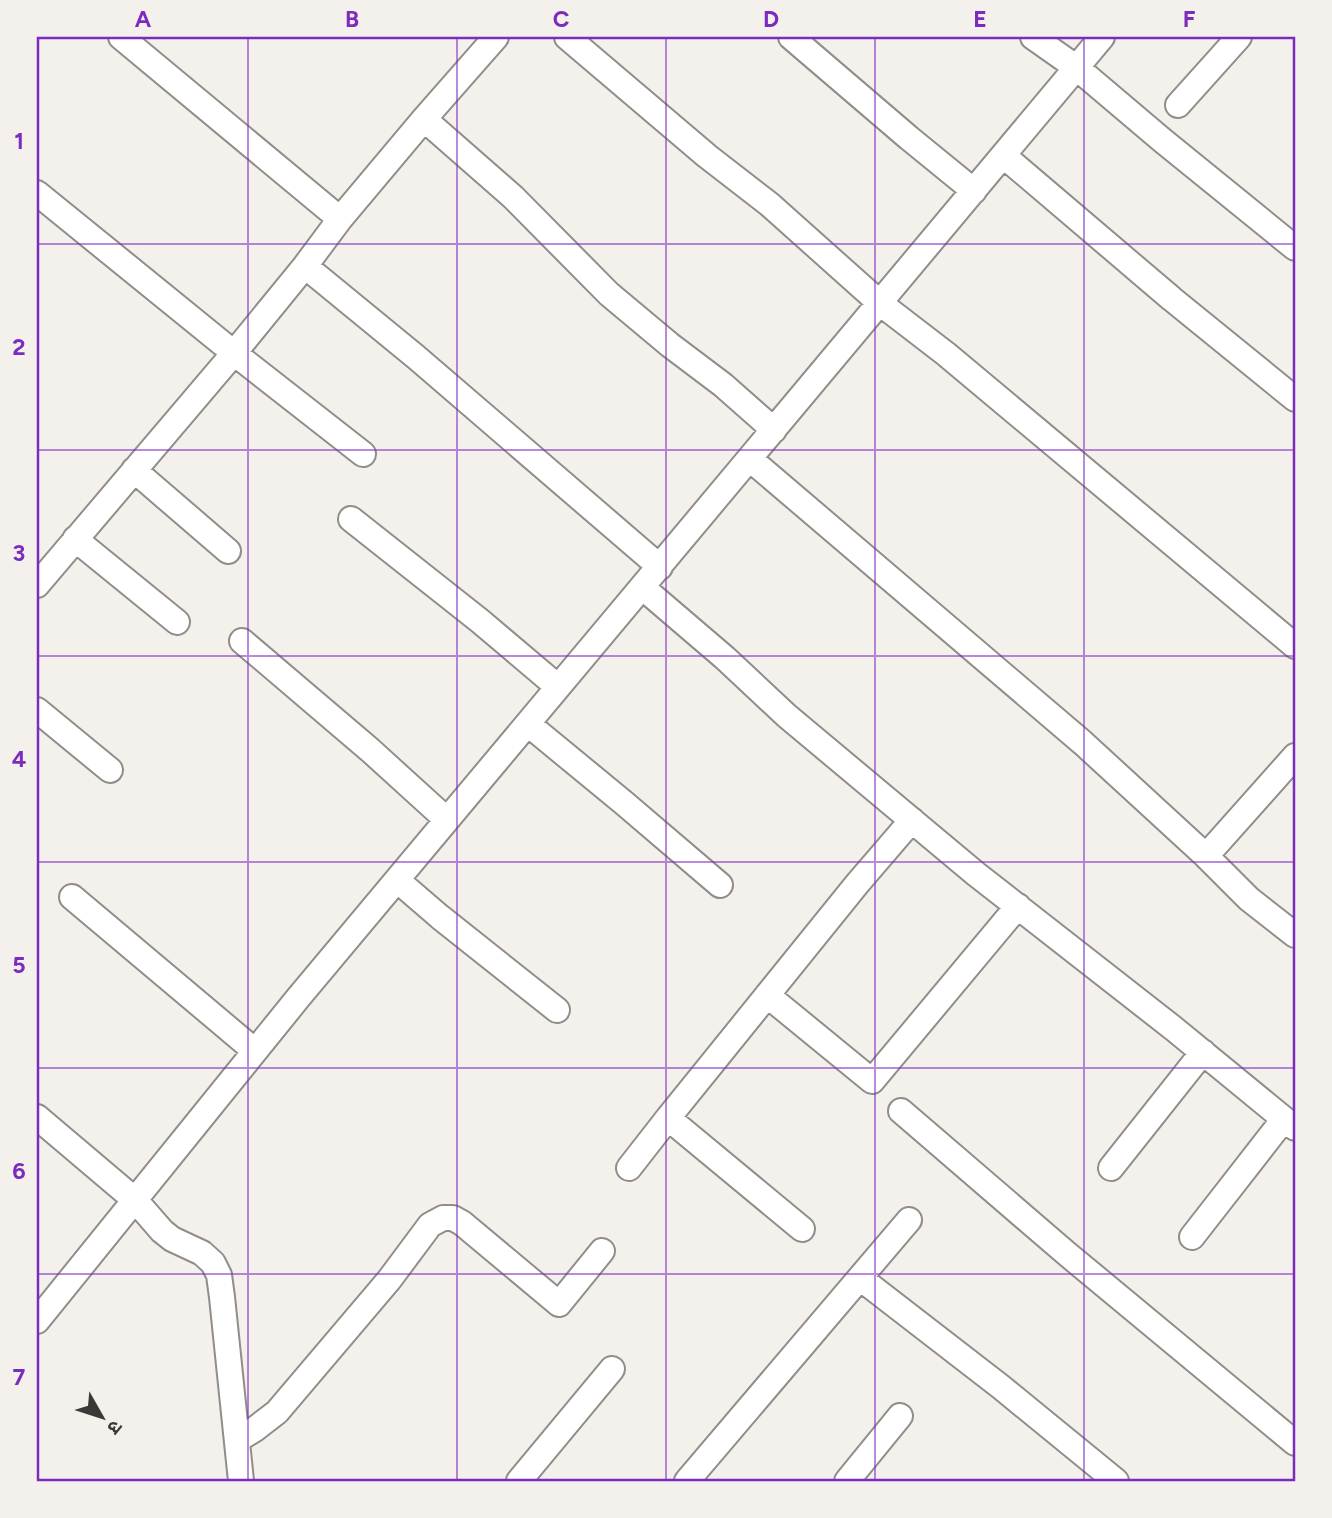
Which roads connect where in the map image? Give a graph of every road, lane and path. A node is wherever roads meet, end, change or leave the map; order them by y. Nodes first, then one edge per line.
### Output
1 (121, 37) edge
2 (496, 37) edge
3 (567, 37) edge
4 (791, 37) edge
5 (1033, 37) edge
6 (1102, 37) edge
7 (1239, 37) edge
8 (1077, 68) junction
9 (1178, 105) dead end
10 (424, 119) junction
11 (1003, 156) junction
12 (974, 191) junction
13 (37, 193) edge
14 (341, 219) junction
15 (1295, 248) edge
16 (305, 266) junction
17 (881, 303) junction
18 (234, 353) junction
19 (1295, 399) edge
20 (775, 430) junction
21 (363, 454) dead end
22 (750, 459) junction
23 (134, 470) junction
24 (351, 519) dead end
25 (75, 539) junction
26 (228, 551) dead end
27 (660, 567) junction
28 (37, 585) edge
29 (642, 587) junction
30 (177, 622) dead end
31 (243, 641) dead end
32 (1295, 646) edge
33 (558, 687) junction
34 (37, 710) edge
35 (528, 724) junction
36 (1295, 756) edge
37 (110, 770) dead end
38 (447, 820) junction
39 (912, 820) junction
40 (1206, 856) junction
41 (397, 880) junction
42 (720, 885) dead end
43 (72, 897) dead end
44 (1018, 906) junction
45 (1295, 934) edge
46 (767, 995) junction
47 (557, 1010) dead end
48 (255, 1051) junction
49 (1203, 1052) junction
50 (901, 1111) dead end
51 (668, 1118) junction
52 (38, 1122) edge
53 (1290, 1123) edge
54 (629, 1168) dead end
55 (1111, 1168) dead end
56 (135, 1200) junction
57 (909, 1220) dead end
58 (802, 1229) dead end
59 (1192, 1237) dead end
60 (601, 1251) dead end
61 (860, 1278) junction
62 (37, 1321) edge
63 (612, 1369) dead end
64 (901, 1416) dead end
65 (237, 1440) junction
66 (1295, 1443) edge
67 (238, 1481) edge
68 (519, 1481) edge
69 (687, 1481) edge
70 (847, 1481) edge
71 (1116, 1481) edge

1 - 14 street
2 - 10 street
3 - 17 street
4 - 12 street
5 - 8 street
6 - 8 street
7 - 9 street
8 - 11 street
8 - 15 street
10 - 14 street
10 - 20 street
11 - 12 street
11 - 19 street
12 - 17 street
13 - 18 street
14 - 16 street
16 - 18 street
16 - 27 street
17 - 20 street
17 - 32 street
18 - 21 street
18 - 23 street
20 - 22 street
22 - 27 street
22 - 40 street
23 - 25 street
23 - 26 street
24 - 33 street
25 - 28 street
25 - 30 street
27 - 29 street
29 - 33 street
29 - 39 street
31 - 38 street
33 - 35 street
34 - 37 street
35 - 38 street
35 - 42 street
36 - 40 street
38 - 41 street
39 - 44 street
39 - 46 street
40 - 45 street
41 - 47 street
41 - 48 street
43 - 48 street
44 - 46 street
44 - 49 street
46 - 51 street
48 - 56 street
49 - 53 street
49 - 55 street
50 - 66 street
51 - 54 street
51 - 58 street
52 - 56 street
53 - 59 street
56 - 62 street
56 - 65 street
57 - 61 street
60 - 65 street
61 - 69 street
61 - 71 street
63 - 68 street
64 - 70 street
65 - 67 street

